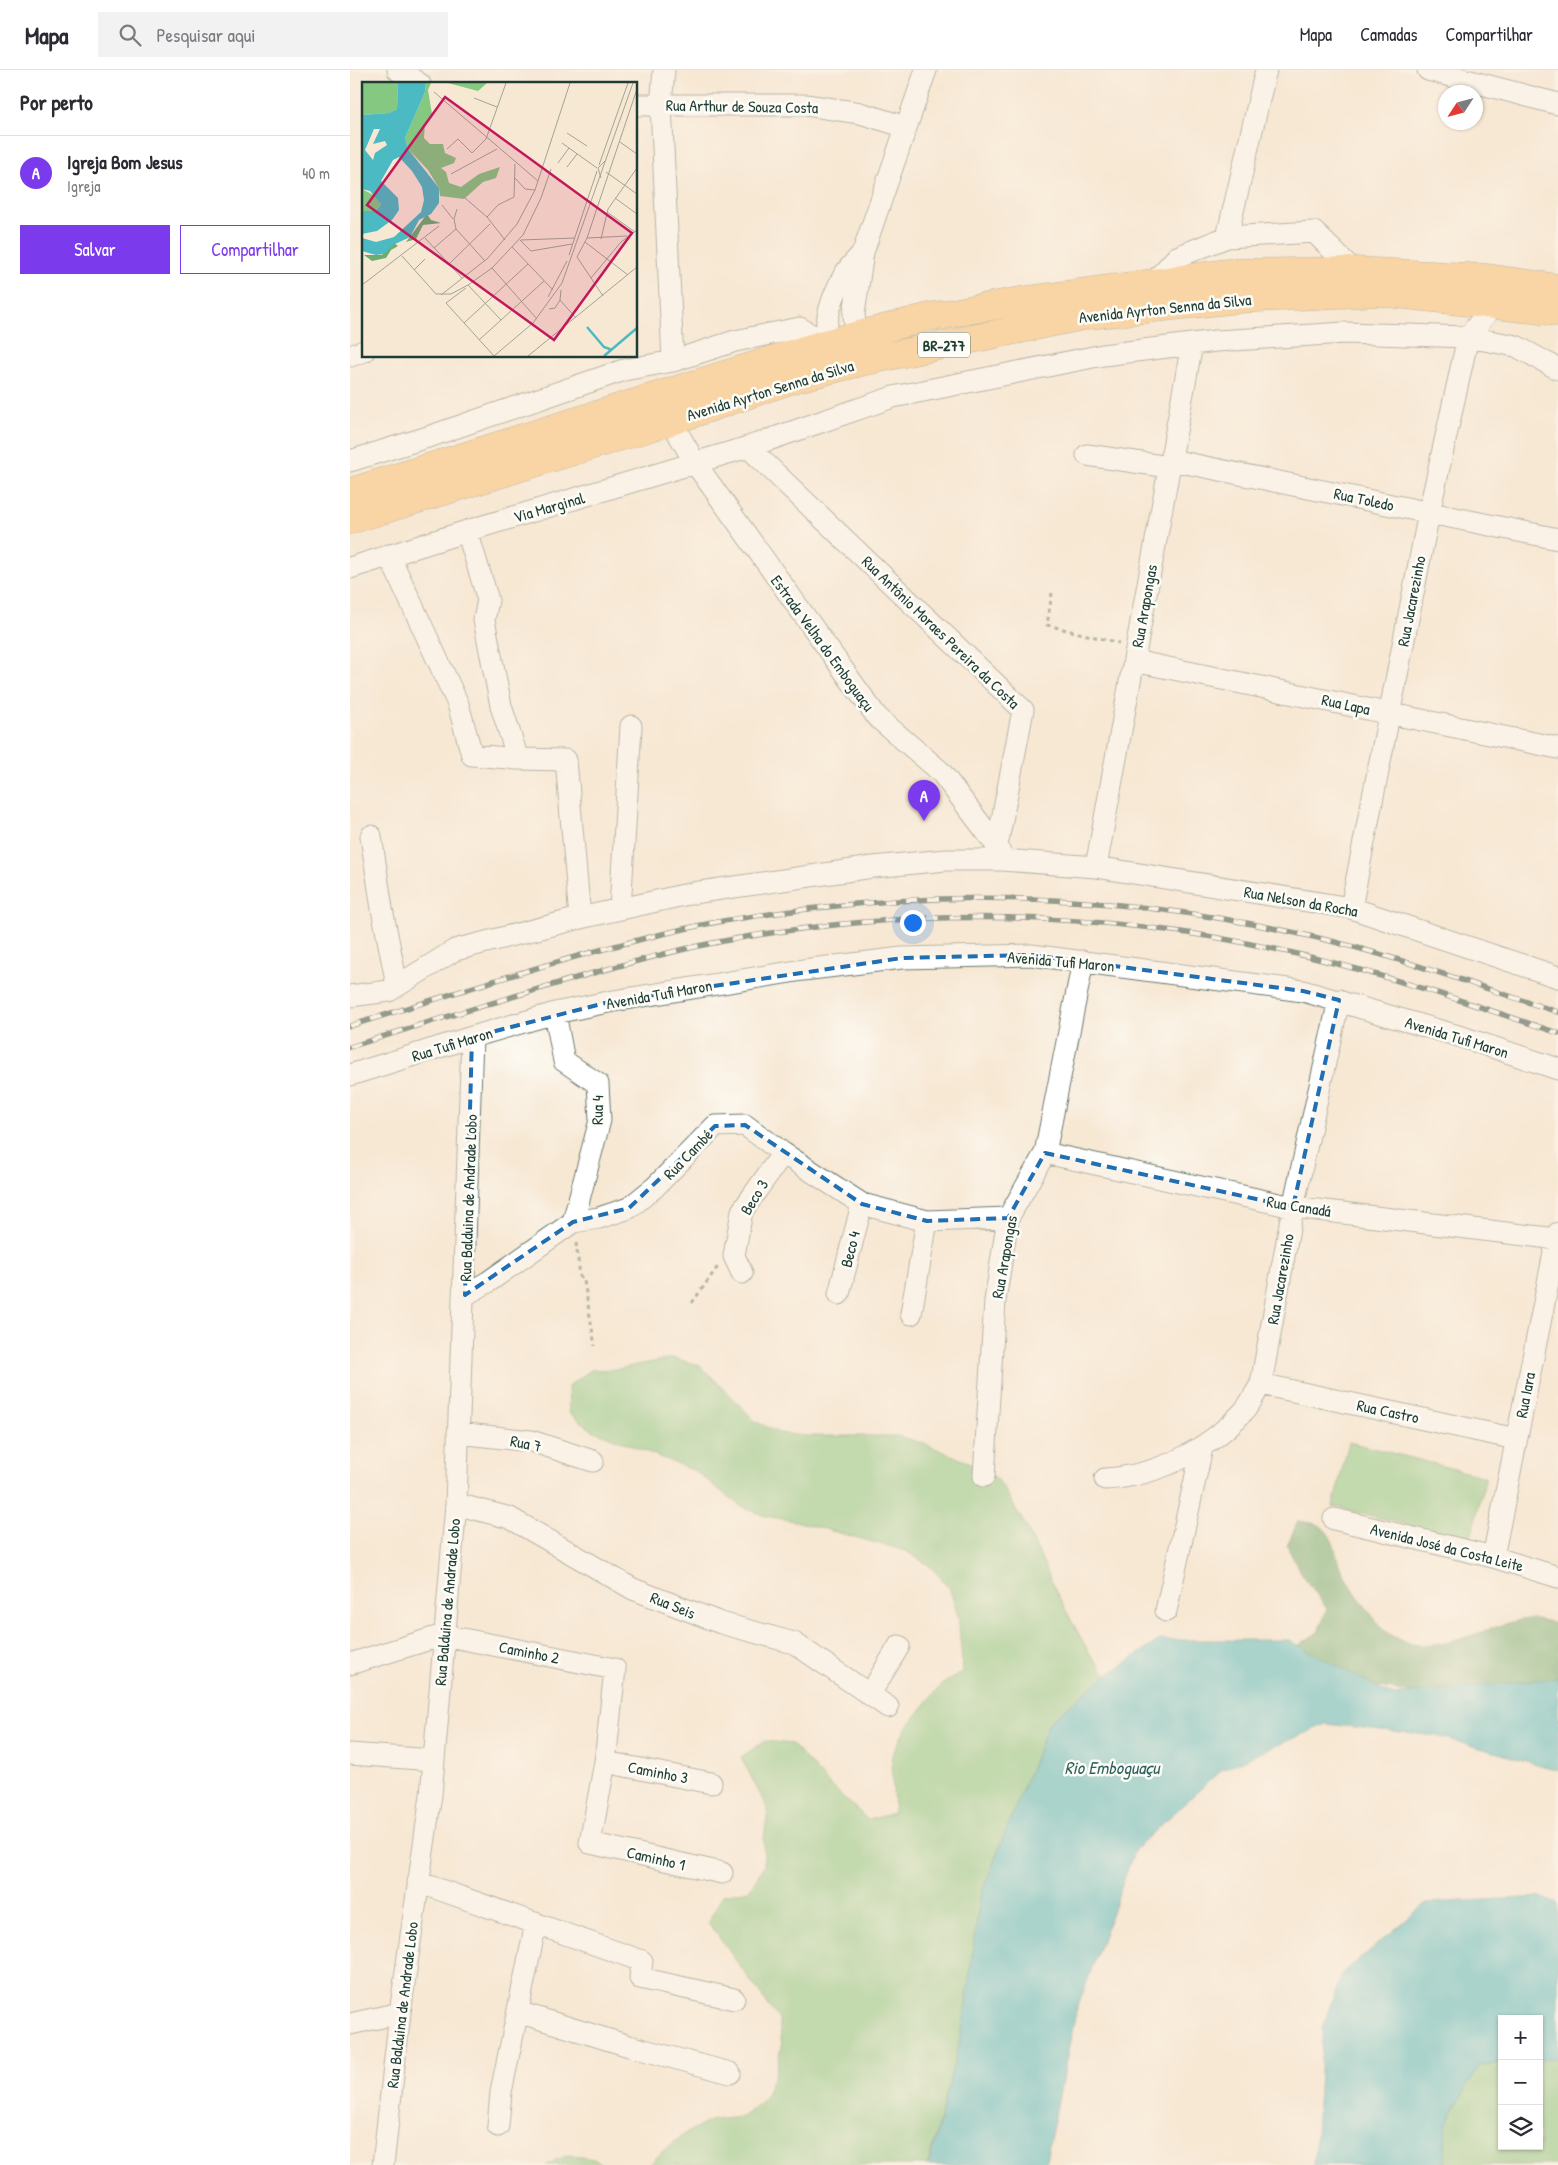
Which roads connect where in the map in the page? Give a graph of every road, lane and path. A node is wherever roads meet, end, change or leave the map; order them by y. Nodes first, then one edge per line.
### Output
1 (389, 70) edge
2 (398, 70) edge
3 (664, 70) edge
4 (926, 70) edge
5 (1266, 70) edge
6 (1440, 72) edge
7 (400, 82) edge
8 (417, 82) edge
9 (1558, 104) edge
10 (638, 105) edge
11 (661, 105) junction
12 (906, 127) junction
13 (1227, 237) junction
14 (863, 252) junction
15 (1354, 271) junction
16 (1153, 283) junction
17 (1558, 288) edge
18 (1494, 304) junction
19 (1558, 312) edge
20 (856, 335) junction
21 (1468, 336) junction
22 (1192, 344) junction
23 (362, 352) edge
24 (350, 356) edge
25 (828, 357) junction
26 (673, 361) junction
27 (865, 361) junction
28 (620, 363) edge
29 (1558, 369) edge
30 (670, 421) junction
31 (748, 447) junction
32 (1087, 454) dead end
33 (350, 461) edge
34 (695, 463) junction
35 (1170, 463) junction
36 (350, 492) edge
37 (1429, 512) junction
38 (350, 520) edge
39 (467, 531) junction
40 (1558, 538) edge
41 (390, 555) junction
42 (350, 568) edge
43 (1052, 593) dead end
44 (1135, 654) junction
45 (1389, 713) junction
46 (631, 726) dead end
47 (1558, 748) edge
48 (518, 759) junction
49 (371, 836) dead end
50 (1000, 853) junction
51 (1096, 867) junction
52 (1351, 908) junction
53 (620, 909) junction
54 (580, 918) junction
55 (1082, 961) junction
56 (1558, 977) edge
57 (397, 985) junction
58 (350, 996) edge
59 (1339, 1000) junction
60 (555, 1014) junction
61 (472, 1037) junction
62 (1558, 1069) edge
63 (350, 1075) edge
64 (1045, 1153) junction
65 (783, 1154) junction
66 (862, 1204) junction
67 (1292, 1207) junction
68 (1008, 1218) junction
69 (927, 1221) junction
70 (573, 1222) junction
71 (1557, 1236) edge
72 (738, 1264) joint
73 (839, 1294) dead end
74 (465, 1295) junction
75 (692, 1303) dead end
76 (911, 1314) dead end
77 (595, 1346) dead end
78 (1260, 1384) junction
79 (458, 1433) junction
80 (1516, 1438) junction
81 (1202, 1448) junction
82 (592, 1461) dead end
83 (984, 1476) dead end
84 (1105, 1479) dead end
85 (456, 1504) junction
86 (1334, 1519) dead end
87 (1493, 1556) junction
88 (1558, 1577) edge
89 (1166, 1611) dead end
90 (443, 1635) junction
91 (900, 1646) dead end
92 (350, 1664) edge
93 (870, 1694) junction
94 (888, 1707) dead end
95 (350, 1754) edge
96 (433, 1760) junction
97 (604, 1762) junction
98 (711, 1783) dead end
99 (722, 1873) dead end
100 (418, 1882) junction
101 (536, 1923) junction
102 (734, 1998) dead end
103 (518, 2012) junction
104 (400, 2013) junction
105 (350, 2024) edge
106 (730, 2073) dead end
107 (498, 2126) dead end
108 (383, 2165) edge

1 - 7 street
2 - 8 street
3 - 11 street
4 - 12 street
5 - 13 street
6 - 9 street
10 - 11 street, Rua Arthur de Souza Costa
11 - 12 street, Rua Arthur de Souza Costa
11 - 26 street
12 - 14 street
13 - 15 street
13 - 16 street
14 - 20 street
14 - 25 street
15 - 16 highway, Avenida Ayrton Senna da Silva / BR-277
15 - 17 highway, Avenida Ayrton Senna da Silva / BR-277
16 - 20 highway, Avenida Ayrton Senna da Silva / BR-277
18 - 19 highway, Avenida Ayrton Senna da Silva / BR-277
18 - 21 street, Rua Jacarezinho
18 - 27 highway, Avenida Ayrton Senna da Silva / BR-277
20 - 25 highway, Avenida Ayrton Senna da Silva / BR-277
20 - 27 street
21 - 22 street, Via Marginal
21 - 29 street, Via Marginal
21 - 37 street, Rua Jacarezinho
22 - 31 street, Via Marginal
22 - 35 street, Rua Arapongas
23 - 24 street
25 - 26 street
25 - 27 highway, Avenida Ayrton Senna da Silva / BR-277
25 - 30 highway, Avenida Ayrton Senna da Silva / BR-277
25 - 36 highway, Avenida Ayrton Senna da Silva / BR-277
26 - 28 street
28 - 33 street
30 - 34 street, Estrada Velha do Emboguaçu
30 - 38 highway, Avenida Ayrton Senna da Silva / BR-277
31 - 34 street, Via Marginal
31 - 50 street, Rua Antônio Moraes Pereira da Costa
32 - 35 street, Rua Toledo
34 - 39 street, Via Marginal
34 - 50 street, Estrada Velha do Emboguaçu
35 - 37 street, Rua Toledo
35 - 44 street, Rua Arapongas
37 - 40 street, Rua Toledo
37 - 45 street, Rua Jacarezinho
39 - 41 street, Via Marginal
39 - 48 street
41 - 42 street, Via Marginal
41 - 48 street
43 - 44 path
44 - 45 street, Rua Lapa
44 - 51 street, Rua Arapongas
45 - 47 street, Rua Lapa
45 - 52 street, Rua Jacarezinho
46 - 53 street
48 - 54 street
49 - 57 street
50 - 51 street, Rua Nelson da Rocha
50 - 53 street, Rua Nelson da Rocha
51 - 52 street, Rua Nelson da Rocha
52 - 56 street, Rua Nelson da Rocha
53 - 54 street, Rua Nelson da Rocha
54 - 57 street, Rua Nelson da Rocha
55 - 59 street, Avenida Tufi Maron
55 - 60 street, Avenida Tufi Maron
55 - 64 street, Rua Arapongas
57 - 58 street, Rua Nelson da Rocha
59 - 62 street, Avenida Tufi Maron
59 - 67 street, Rua Jacarezinho
60 - 61 street, Rua Tufi Maron
60 - 70 street, Rua 4
61 - 63 street, Rua Tufi Maron
61 - 74 street, Rua Balduina de Andrade Lobo
64 - 67 street, Rua Canadá
64 - 68 street, Rua Arapongas
65 - 66 street, Rua Cambé
65 - 70 street, Rua Cambé
65 - 72 street, Beco 3
66 - 69 street, Rua Cambé
66 - 73 street, Beco 4
67 - 71 street, Rua Canadá
67 - 78 street, Rua Jacarezinho
68 - 69 street, Rua Cambé
68 - 83 street, Rua Arapongas
69 - 76 street
70 - 74 street, Rua Cambé
70 - 77 path
71 - 80 street, Rua Iara
72 - 75 path
74 - 79 street, Rua Balduina de Andrade Lobo
78 - 80 street, Rua Castro
78 - 81 street, Rua Jacarezinho
79 - 82 street, Rua 7
79 - 85 street, Rua Balduina de Andrade Lobo
80 - 87 street, Rua Iara
81 - 84 street, Rua Jacarezinho
81 - 89 street
85 - 90 street, Rua Balduina de Andrade Lobo
85 - 93 street, Rua Seis
86 - 87 street, Avenida José da Costa Leite
87 - 88 street, Avenida José da Costa Leite
90 - 92 street
90 - 96 street, Rua Balduina de Andrade Lobo
90 - 97 street, Caminho 2
91 - 93 street
93 - 94 street, Rua Seis
95 - 96 street
96 - 100 street, Rua Balduina de Andrade Lobo
97 - 98 street, Caminho 3
97 - 99 street, Caminho 1
100 - 101 street
100 - 104 street, Rua Balduina de Andrade Lobo
101 - 102 street
101 - 103 street
103 - 106 street
103 - 107 street
104 - 105 street
104 - 108 street, Rua Balduina de Andrade Lobo

